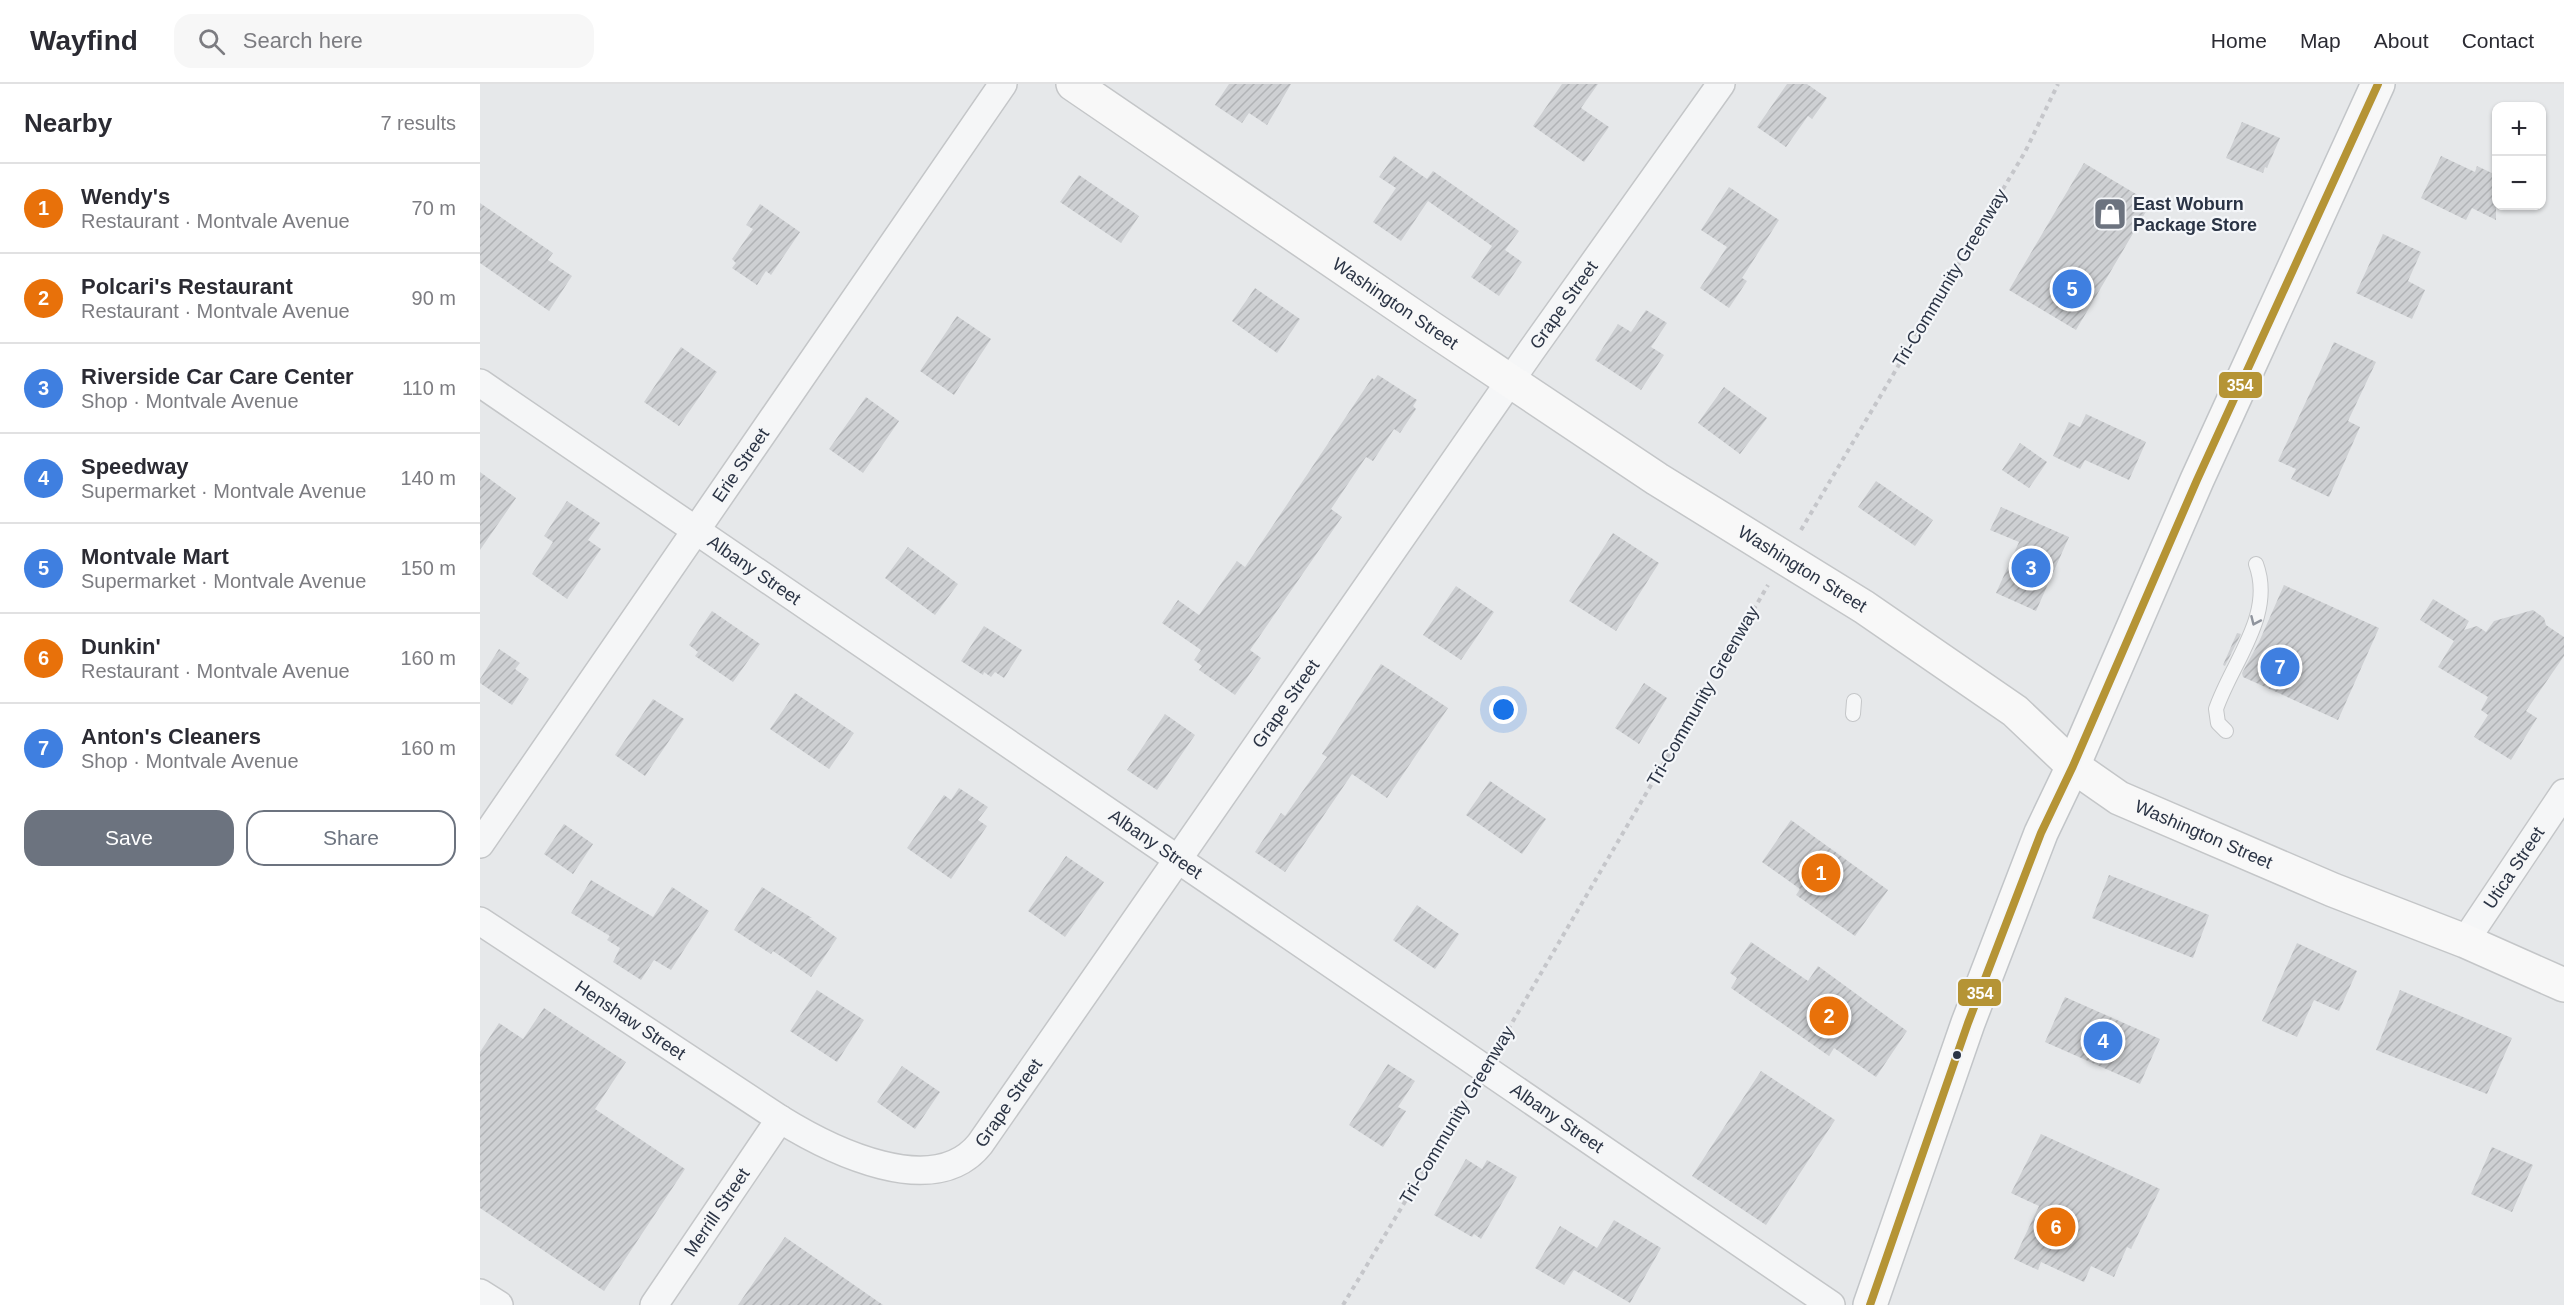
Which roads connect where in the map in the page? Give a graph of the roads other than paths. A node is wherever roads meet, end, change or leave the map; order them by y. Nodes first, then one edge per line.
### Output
1 (1003, 84) edge
2 (1073, 84) edge
3 (1721, 84) edge
4 (2378, 84) edge
5 (1510, 381) junction
6 (480, 383) edge
7 (695, 530) junction
8 (2256, 564) dead end
9 (2226, 731) dead end
10 (2073, 766) junction
11 (2564, 793) edge
12 (480, 844) edge
13 (1178, 861) junction
14 (480, 921) edge
15 (2465, 940) junction
16 (2564, 985) edge
17 (780, 1119) junction
18 (480, 1293) edge
19 (499, 1305) edge
20 (654, 1305) edge
21 (1831, 1305) edge
22 (1870, 1305) edge

1 - 7 street, Erie Street
2 - 5 main road, Washington Street
3 - 5 street, Grape Street
4 - 10 main road
5 - 10 main road, Washington Street
5 - 13 street, Grape Street
6 - 7 street, Albany Street
7 - 12 street, Erie Street
7 - 13 street, Albany Street
8 -> 9 lane
10 - 15 main road, Washington Street
10 - 22 main road
11 - 15 street, Utica Street
13 - 17 street, Grape Street
13 - 21 street, Albany Street
14 - 17 street, Henshaw Street
15 - 16 main road, Washington Street
17 - 20 street, Merrill Street
18 - 19 street

